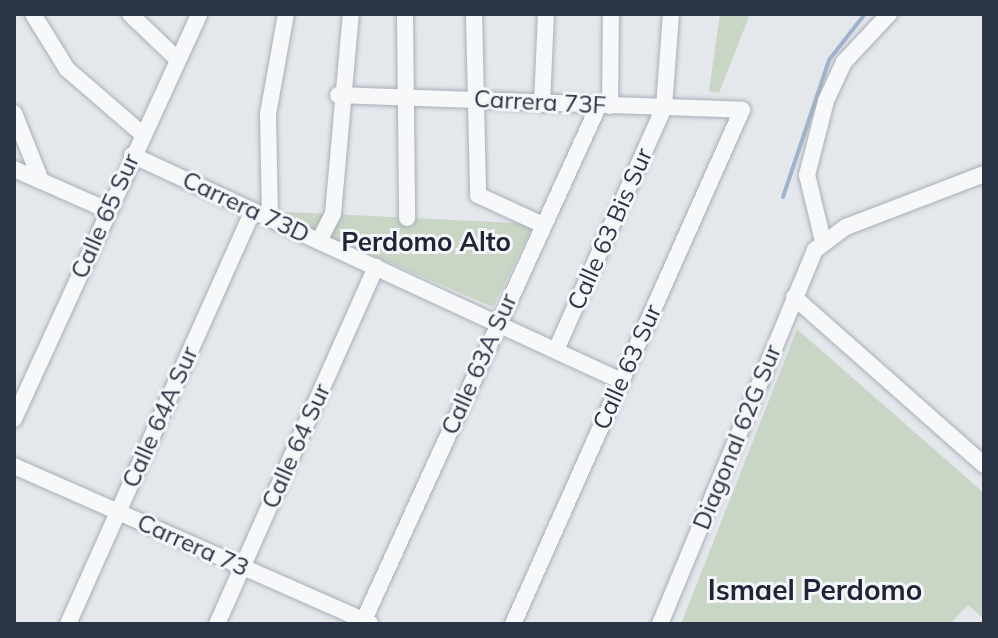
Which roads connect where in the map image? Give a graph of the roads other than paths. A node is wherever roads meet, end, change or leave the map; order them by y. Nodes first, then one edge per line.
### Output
1 (33, 14) edge
2 (130, 14) edge
3 (199, 14) edge
4 (286, 14) edge
5 (351, 14) edge
6 (405, 14) edge
7 (474, 14) edge
8 (546, 14) edge
9 (611, 14) edge
10 (671, 14) edge
11 (889, 14) edge
12 (177, 59) junction
13 (338, 95) junction
14 (404, 98) junction
15 (472, 98) junction
16 (542, 104) junction
17 (604, 106) junction
18 (664, 107) junction
19 (742, 110) joint
20 (14, 113) edge
21 (142, 134) junction
22 (132, 155) junction
23 (14, 169) edge
24 (984, 174) edge
25 (41, 181) junction
26 (107, 210) junction
27 (253, 211) junction
28 (270, 218) junction
29 (407, 218) dead end
30 (541, 224) junction
31 (319, 241) junction
32 (819, 245) junction
33 (376, 267) junction
34 (794, 297) junction
35 (498, 324) junction
36 (556, 350) junction
37 (621, 381) junction
38 (14, 419) edge
39 (984, 465) edge
40 (14, 466) edge
41 (118, 512) junction
42 (242, 567) junction
43 (366, 623) edge
44 (68, 624) edge
45 (217, 624) edge
46 (513, 624) edge
47 (660, 624) edge

1 - 21 street
2 - 12 street
3 - 12 street, Calle 65 Sur
4 - 28 street
5 - 13 street
6 - 14 street
7 - 15 street
8 - 16 street
9 - 17 street
10 - 18 street, Calle 63 Bis Sur
11 - 32 street
12 - 21 street, Calle 65 Sur
13 - 14 street, Carrera 73F
13 - 31 street
14 - 15 street, Carrera 73F
14 - 29 street
15 - 16 street, Carrera 73F
15 - 30 street
16 - 17 street, Carrera 73F
17 - 18 street, Carrera 73F
17 - 30 street, Calle 63A Sur
18 - 19 street, Carrera 73F
18 - 36 street, Calle 63 Bis Sur
19 - 37 street, Calle 63 Sur
20 - 25 street
21 - 22 street, Calle 65 Sur
22 - 26 street, Calle 65 Sur
22 - 27 street, Carrera 73D
23 - 25 street
24 - 32 street
25 - 26 street
26 - 38 street, Calle 65 Sur
27 - 28 street, Carrera 73D
27 - 41 street, Calle 64A Sur
28 - 31 street, Carrera 73D
30 - 35 street, Calle 63A Sur
31 - 33 street, Carrera 73D
32 - 34 street, Diagonal 62G Sur
33 - 35 street, Carrera 73D
33 - 42 street, Calle 64 Sur
34 - 39 street
34 - 47 street, Diagonal 62G Sur
35 - 36 street, Carrera 73D
35 - 43 street, Calle 63A Sur
36 - 37 street, Carrera 73D
37 - 46 street, Calle 63 Sur
40 - 41 street, Carrera 73
41 - 42 street, Carrera 73
41 - 44 street, Calle 64A Sur
42 - 43 street, Carrera 73
42 - 45 street, Calle 64 Sur

